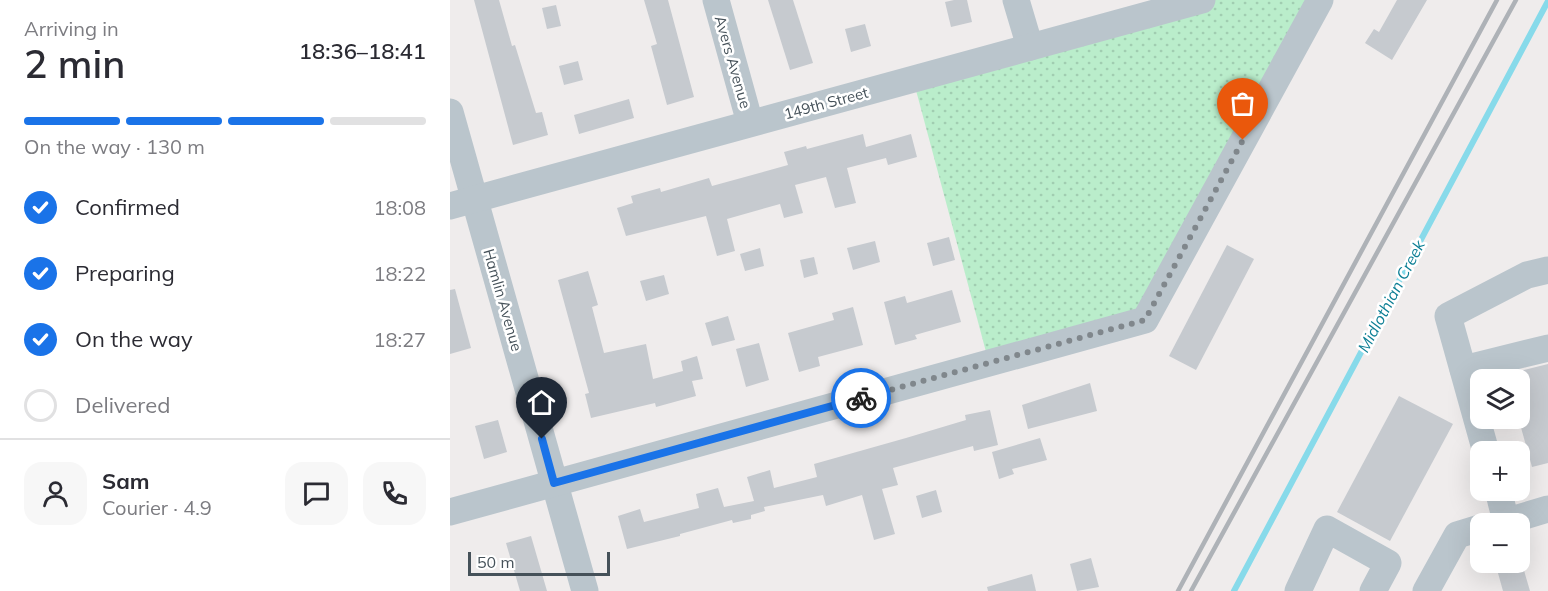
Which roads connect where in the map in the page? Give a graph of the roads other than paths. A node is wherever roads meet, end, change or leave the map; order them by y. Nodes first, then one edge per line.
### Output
1 (716, 0) edge
2 (1016, 0) edge
3 (1202, 0) edge
4 (1320, 0) edge
5 (1030, 47) junction
6 (450, 112) edge
7 (750, 123) junction
8 (462, 202) edge
9 (1538, 272) edge
10 (1548, 348) edge
11 (1463, 369) junction
12 (1483, 441) edge
13 (554, 483) junction
14 (1548, 509) edge
15 (450, 512) edge
16 (1530, 514) edge
17 (1469, 532) edge
18 (585, 591) edge
19 (1298, 591) edge
20 (1373, 591) edge
21 (1426, 591) edge

1 - 7 street, Avers Avenue
2 - 5 street
3 - 5 street, 149th Street
4 - 13 street
5 - 7 street, 149th Street
6 - 8 street, Hamlin Avenue
7 - 8 street, 149th Street
8 - 13 street, Hamlin Avenue
9 - 11 street
10 - 11 street
11 - 12 street
13 - 15 street
13 - 18 street, Hamlin Avenue
14 - 16 street
17 - 21 street
19 - 20 street

